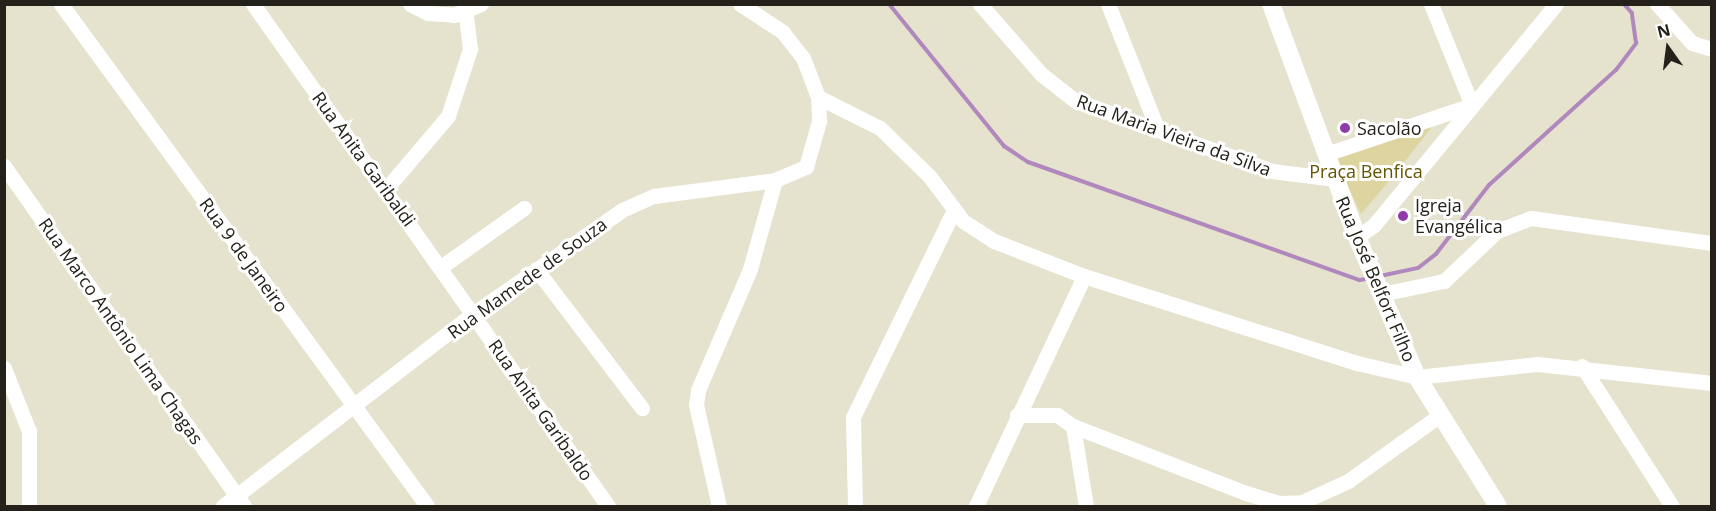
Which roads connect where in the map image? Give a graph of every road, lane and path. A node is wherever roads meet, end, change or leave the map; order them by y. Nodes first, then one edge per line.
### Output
1 (61, 4) edge
2 (253, 4) edge
3 (410, 4) edge
4 (481, 4) edge
5 (740, 4) edge
6 (980, 4) edge
7 (1108, 4) edge
8 (1270, 4) edge
9 (1431, 4) edge
10 (1556, 4) edge
11 (1657, 4) edge
12 (466, 14) junction
13 (1712, 49) edge
14 (818, 97) junction
15 (1469, 105) junction
16 (1157, 128) junction
17 (1326, 154) junction
18 (4, 166) edge
19 (1335, 179) junction
20 (775, 180) junction
21 (386, 189) junction
22 (524, 208) dead end
23 (954, 210) junction
24 (1357, 237) junction
25 (1712, 243) edge
26 (441, 267) junction
27 (536, 269) junction
28 (1084, 276) junction
29 (1381, 294) junction
30 (474, 313) junction
31 (1582, 366) junction
32 (4, 368) edge
33 (1417, 376) junction
34 (1712, 383) edge
35 (642, 408) dead end
36 (356, 409) junction
37 (1440, 415) junction
38 (1017, 416) junction
39 (1072, 426) junction
40 (240, 502) edge
41 (29, 507) edge
42 (223, 507) edge
43 (427, 507) edge
44 (608, 507) edge
45 (719, 507) edge
46 (855, 507) edge
47 (976, 507) edge
48 (1086, 507) edge
49 (1498, 507) edge
50 (1672, 507) edge

1 - 36 street, Rua 9 de Janeiro
2 - 21 street, Rua Anita Garibaldi
3 - 12 street
4 - 12 street
5 - 14 street
6 - 16 street, Rua Maria Vieira da Silva
7 - 16 street
8 - 17 street, Rua José Belfort Filho
9 - 15 street
10 - 15 street
11 - 13 street
12 - 21 street
14 - 20 street, Rua Mamede de Souza
14 - 23 street
15 - 17 street
15 - 24 street
16 - 19 street, Rua Maria Vieira da Silva
17 - 19 street, Rua José Belfort Filho
18 - 40 street, Rua Marco Antônio Lima Chagas
19 - 24 street, Rua José Belfort Filho
20 - 27 street, Rua Mamede de Souza
20 - 45 street
21 - 26 street, Rua Anita Garibaldi
22 - 26 street
23 - 28 street
23 - 46 street
24 - 29 street, Rua José Belfort Filho
25 - 29 street
26 - 30 street, Rua Anita Garibaldi
27 - 30 street, Rua Mamede de Souza
27 - 35 street
28 - 33 street
28 - 38 street
29 - 33 street, Rua José Belfort Filho
30 - 36 street, Rua Mamede de Souza
30 - 44 street, Rua Anita Garibaldo
31 - 33 street
31 - 34 street
31 - 50 street
32 - 41 street
33 - 37 street, Rua José Belfort Filho
36 - 40 street, Rua Mamede de Souza
36 - 43 street, Rua 9 de Janeiro
37 - 39 street
37 - 49 street, Rua José Belfort Filho
38 - 39 street
38 - 47 street
39 - 48 street
40 - 42 street, Rua Mamede de Souza

